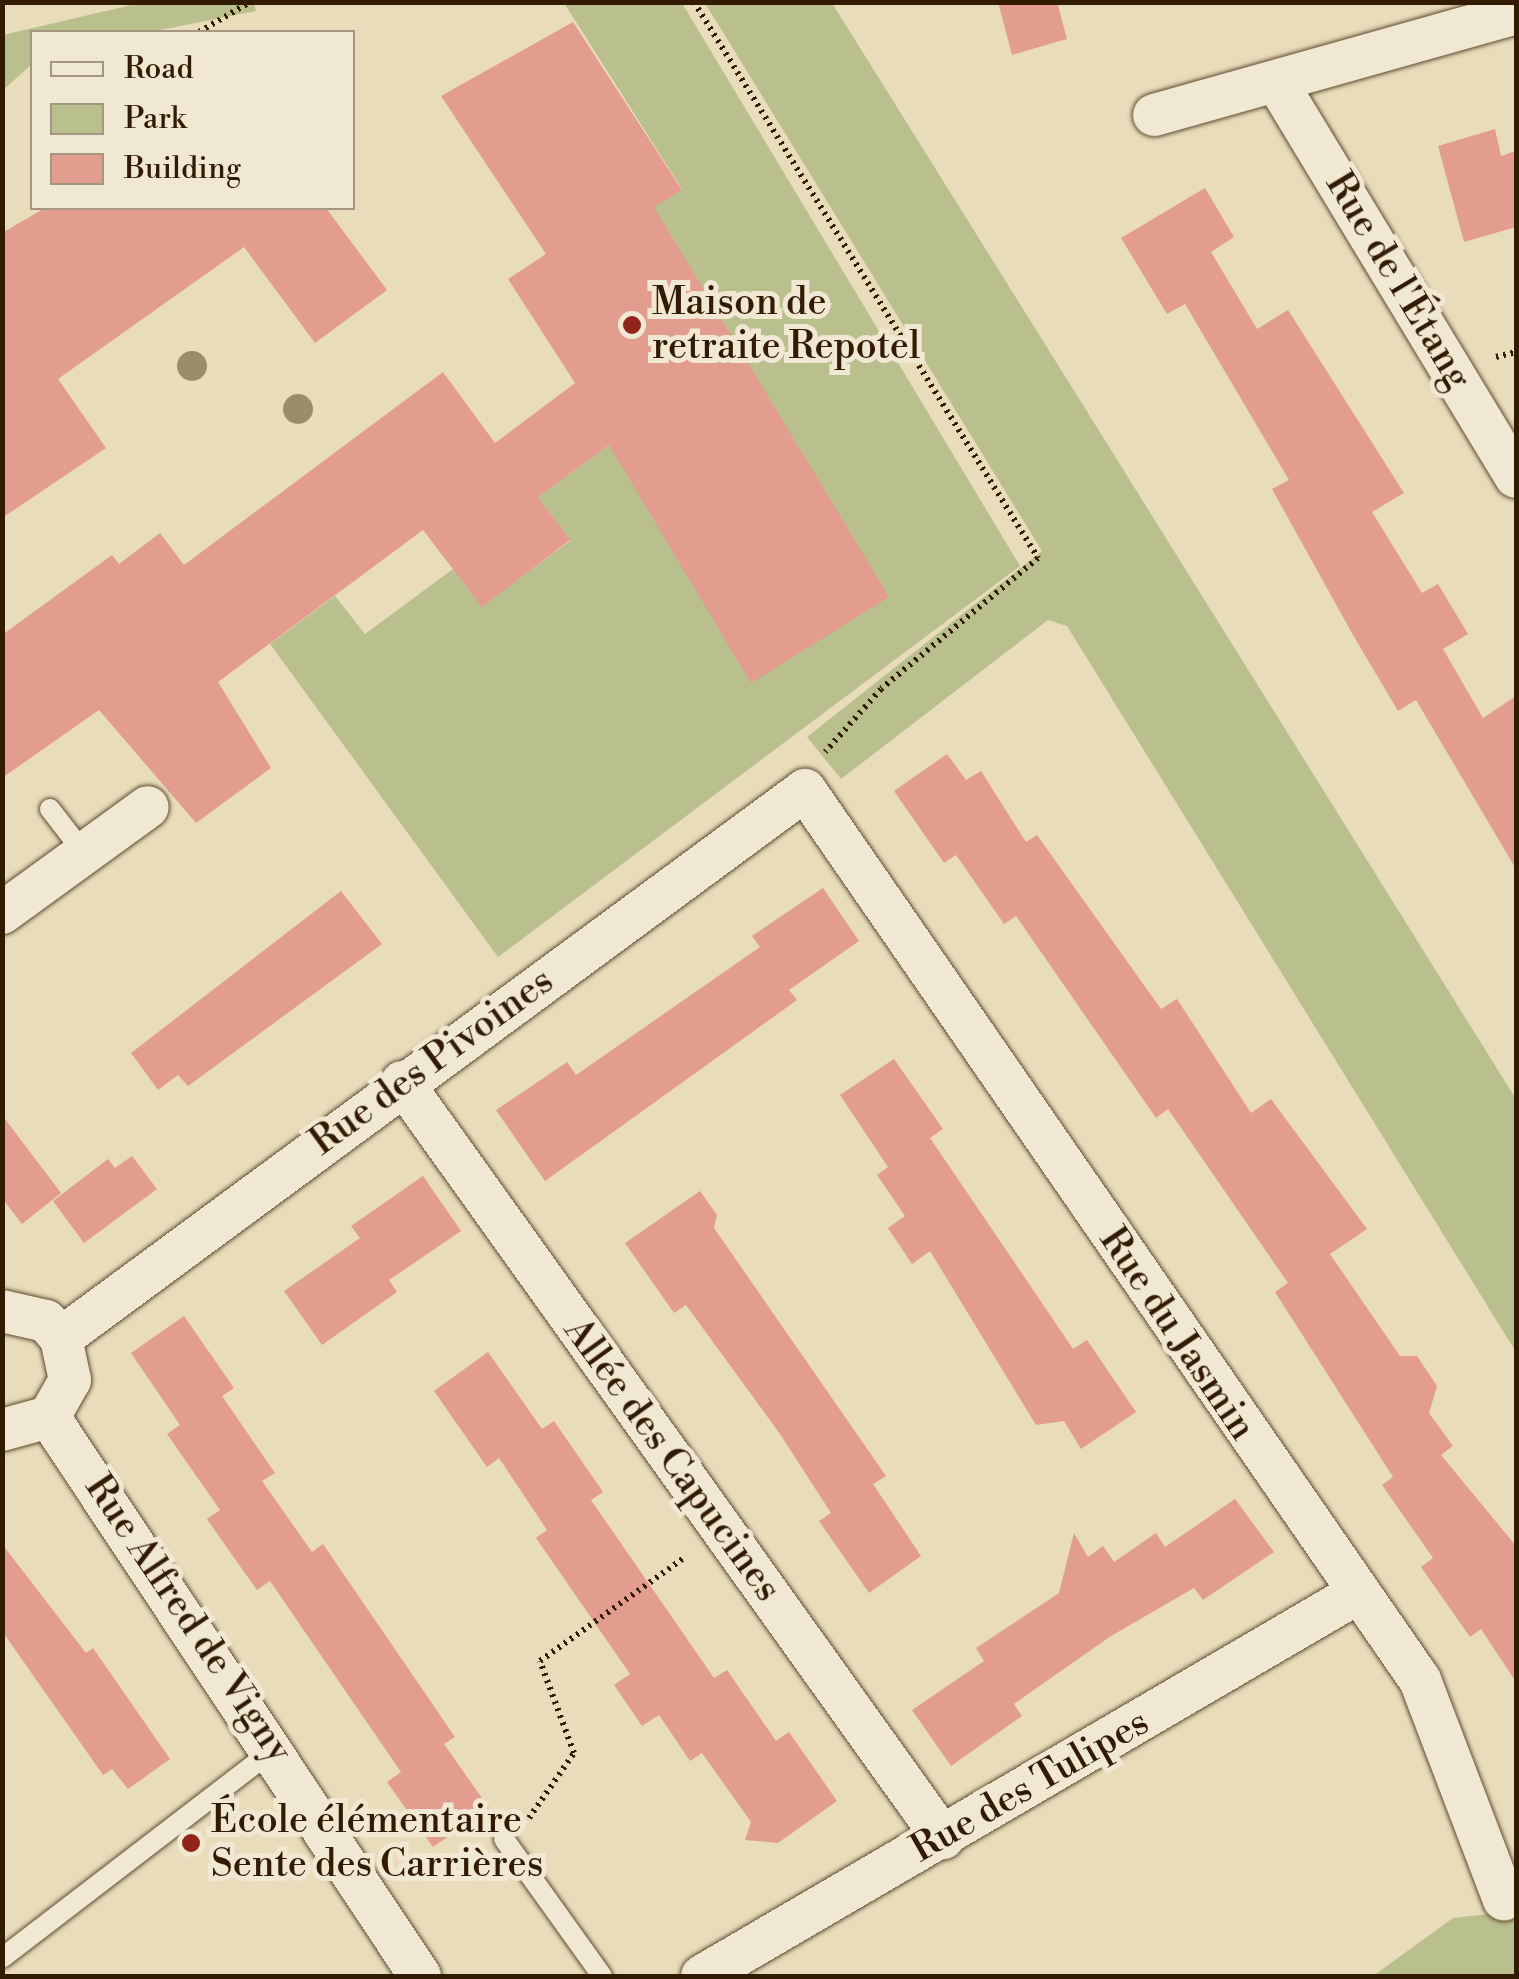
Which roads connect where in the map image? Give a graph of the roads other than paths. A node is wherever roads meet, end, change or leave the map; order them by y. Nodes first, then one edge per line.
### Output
1 (1516, 13) edge
2 (1280, 86) junction
3 (1154, 115) dead end
4 (1516, 476) edge
5 (810, 778) joint
6 (148, 807) dead end
7 (50, 809) dead end
8 (84, 854) junction
9 (2, 914) edge
10 (402, 1082) junction
11 (2, 1310) edge
12 (61, 1338) junction
13 (49, 1417) junction
14 (2, 1430) edge
15 (1356, 1594) junction
16 (274, 1748) junction
17 (942, 1838) junction
18 (504, 1839) road end
19 (1504, 1900) dead end
20 (2, 1958) edge
21 (420, 1976) edge
22 (602, 1976) edge
23 (702, 1976) edge

1 - 2 street
2 - 3 street
2 - 4 street, Rue de l'Étang
5 - 10 street, Rue des Pivoines
5 - 15 street, Rue du Jasmin
6 - 8 street
7 - 8 lane
8 - 9 street
10 - 12 street, Rue des Pivoines
10 - 17 street, Allée des Capucines
11 - 12 street
12 - 13 street
13 - 14 street
13 - 16 street, Rue Alfred de Vigny
15 - 17 street, Rue des Tulipes
15 - 19 street, Rue du Jasmin
16 - 20 lane
16 - 21 street, Rue Alfred de Vigny
17 - 23 street, Rue des Tulipes
18 - 22 lane

